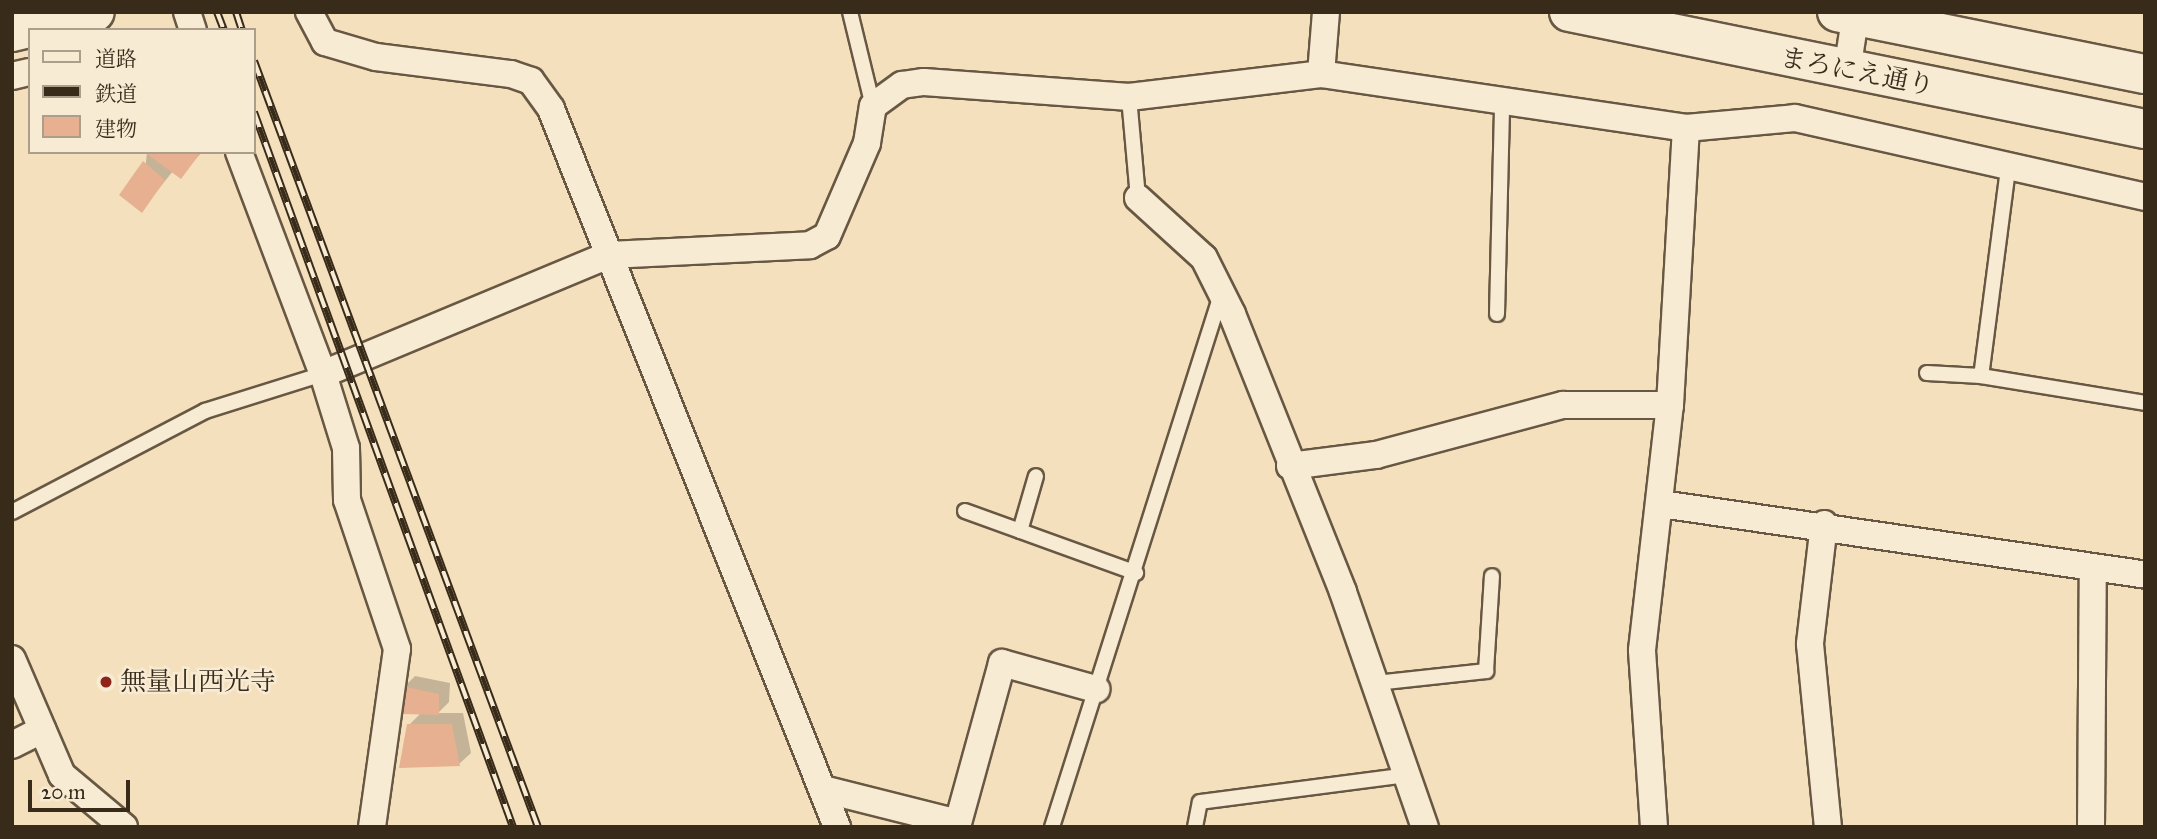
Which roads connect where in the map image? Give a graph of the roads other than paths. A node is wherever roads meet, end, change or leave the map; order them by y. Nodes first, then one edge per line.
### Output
1 (95, 12) edge
2 (309, 12) edge
3 (850, 12) edge
4 (1326, 12) edge
5 (1569, 12) edge
6 (1850, 14) edge
7 (29, 28) edge
8 (1847, 71) junction
9 (1321, 74) junction
10 (2145, 74) edge
11 (1129, 97) junction
12 (1502, 104) junction
13 (873, 106) junction
14 (1686, 128) junction
15 (2145, 129) edge
16 (240, 154) edge
17 (2008, 169) junction
18 (2145, 197) edge
19 (1138, 198) joint
20 (609, 255) junction
21 (1222, 294) junction
22 (1497, 314) dead end
23 (1927, 373) dead end
24 (323, 374) junction
25 (1981, 376) junction
26 (2145, 403) edge
27 (1670, 405) junction
28 (1290, 466) junction
29 (1036, 476) dead end
30 (1661, 504) junction
31 (12, 512) edge
32 (965, 512) dead end
33 (1824, 524) junction
34 (1020, 531) junction
35 (2093, 566) junction
36 (1136, 573) junction
37 (2145, 575) edge
38 (1492, 576) dead end
39 (12, 659) edge
40 (1376, 683) junction
41 (1096, 688) junction
42 (42, 730) junction
43 (12, 745) edge
44 (1407, 775) junction
45 (823, 789) junction
46 (94, 818) edge
47 (124, 827) edge
48 (372, 827) edge
49 (836, 827) edge
50 (1052, 827) edge
51 (1195, 827) edge
52 (1425, 827) edge
53 (1654, 827) edge
54 (1828, 827) edge
55 (2091, 827) edge

1 - 7 street
2 - 20 street
3 - 13 lane
4 - 9 street
5 - 8 street, まろにえ通り
6 - 8 street
6 - 10 street, まろにえ通り
8 - 15 street, まろにえ通り
9 - 11 street
9 - 12 street
11 - 13 street
11 - 19 lane
12 - 14 street
12 - 22 lane
13 - 20 street
14 - 17 street
14 - 27 street
16 - 24 street
17 - 18 street
17 - 25 lane
19 - 21 street
20 - 24 street
20 - 45 street
21 - 28 street
21 - 36 lane
23 - 25 lane
24 - 31 lane
24 - 48 street
25 - 26 lane
27 - 28 street
27 - 30 street
28 - 40 street
29 - 34 lane
30 - 33 street
30 - 53 street
32 - 34 lane
33 - 35 street
33 - 54 street
34 - 36 lane
35 - 37 street
35 - 55 street
36 - 41 lane
38 - 40 lane
39 - 42 street
40 - 44 street
41 - 45 street
41 - 50 lane
42 - 43 street
42 - 46 street
44 - 51 lane
44 - 52 street
45 - 49 street
46 - 47 street

